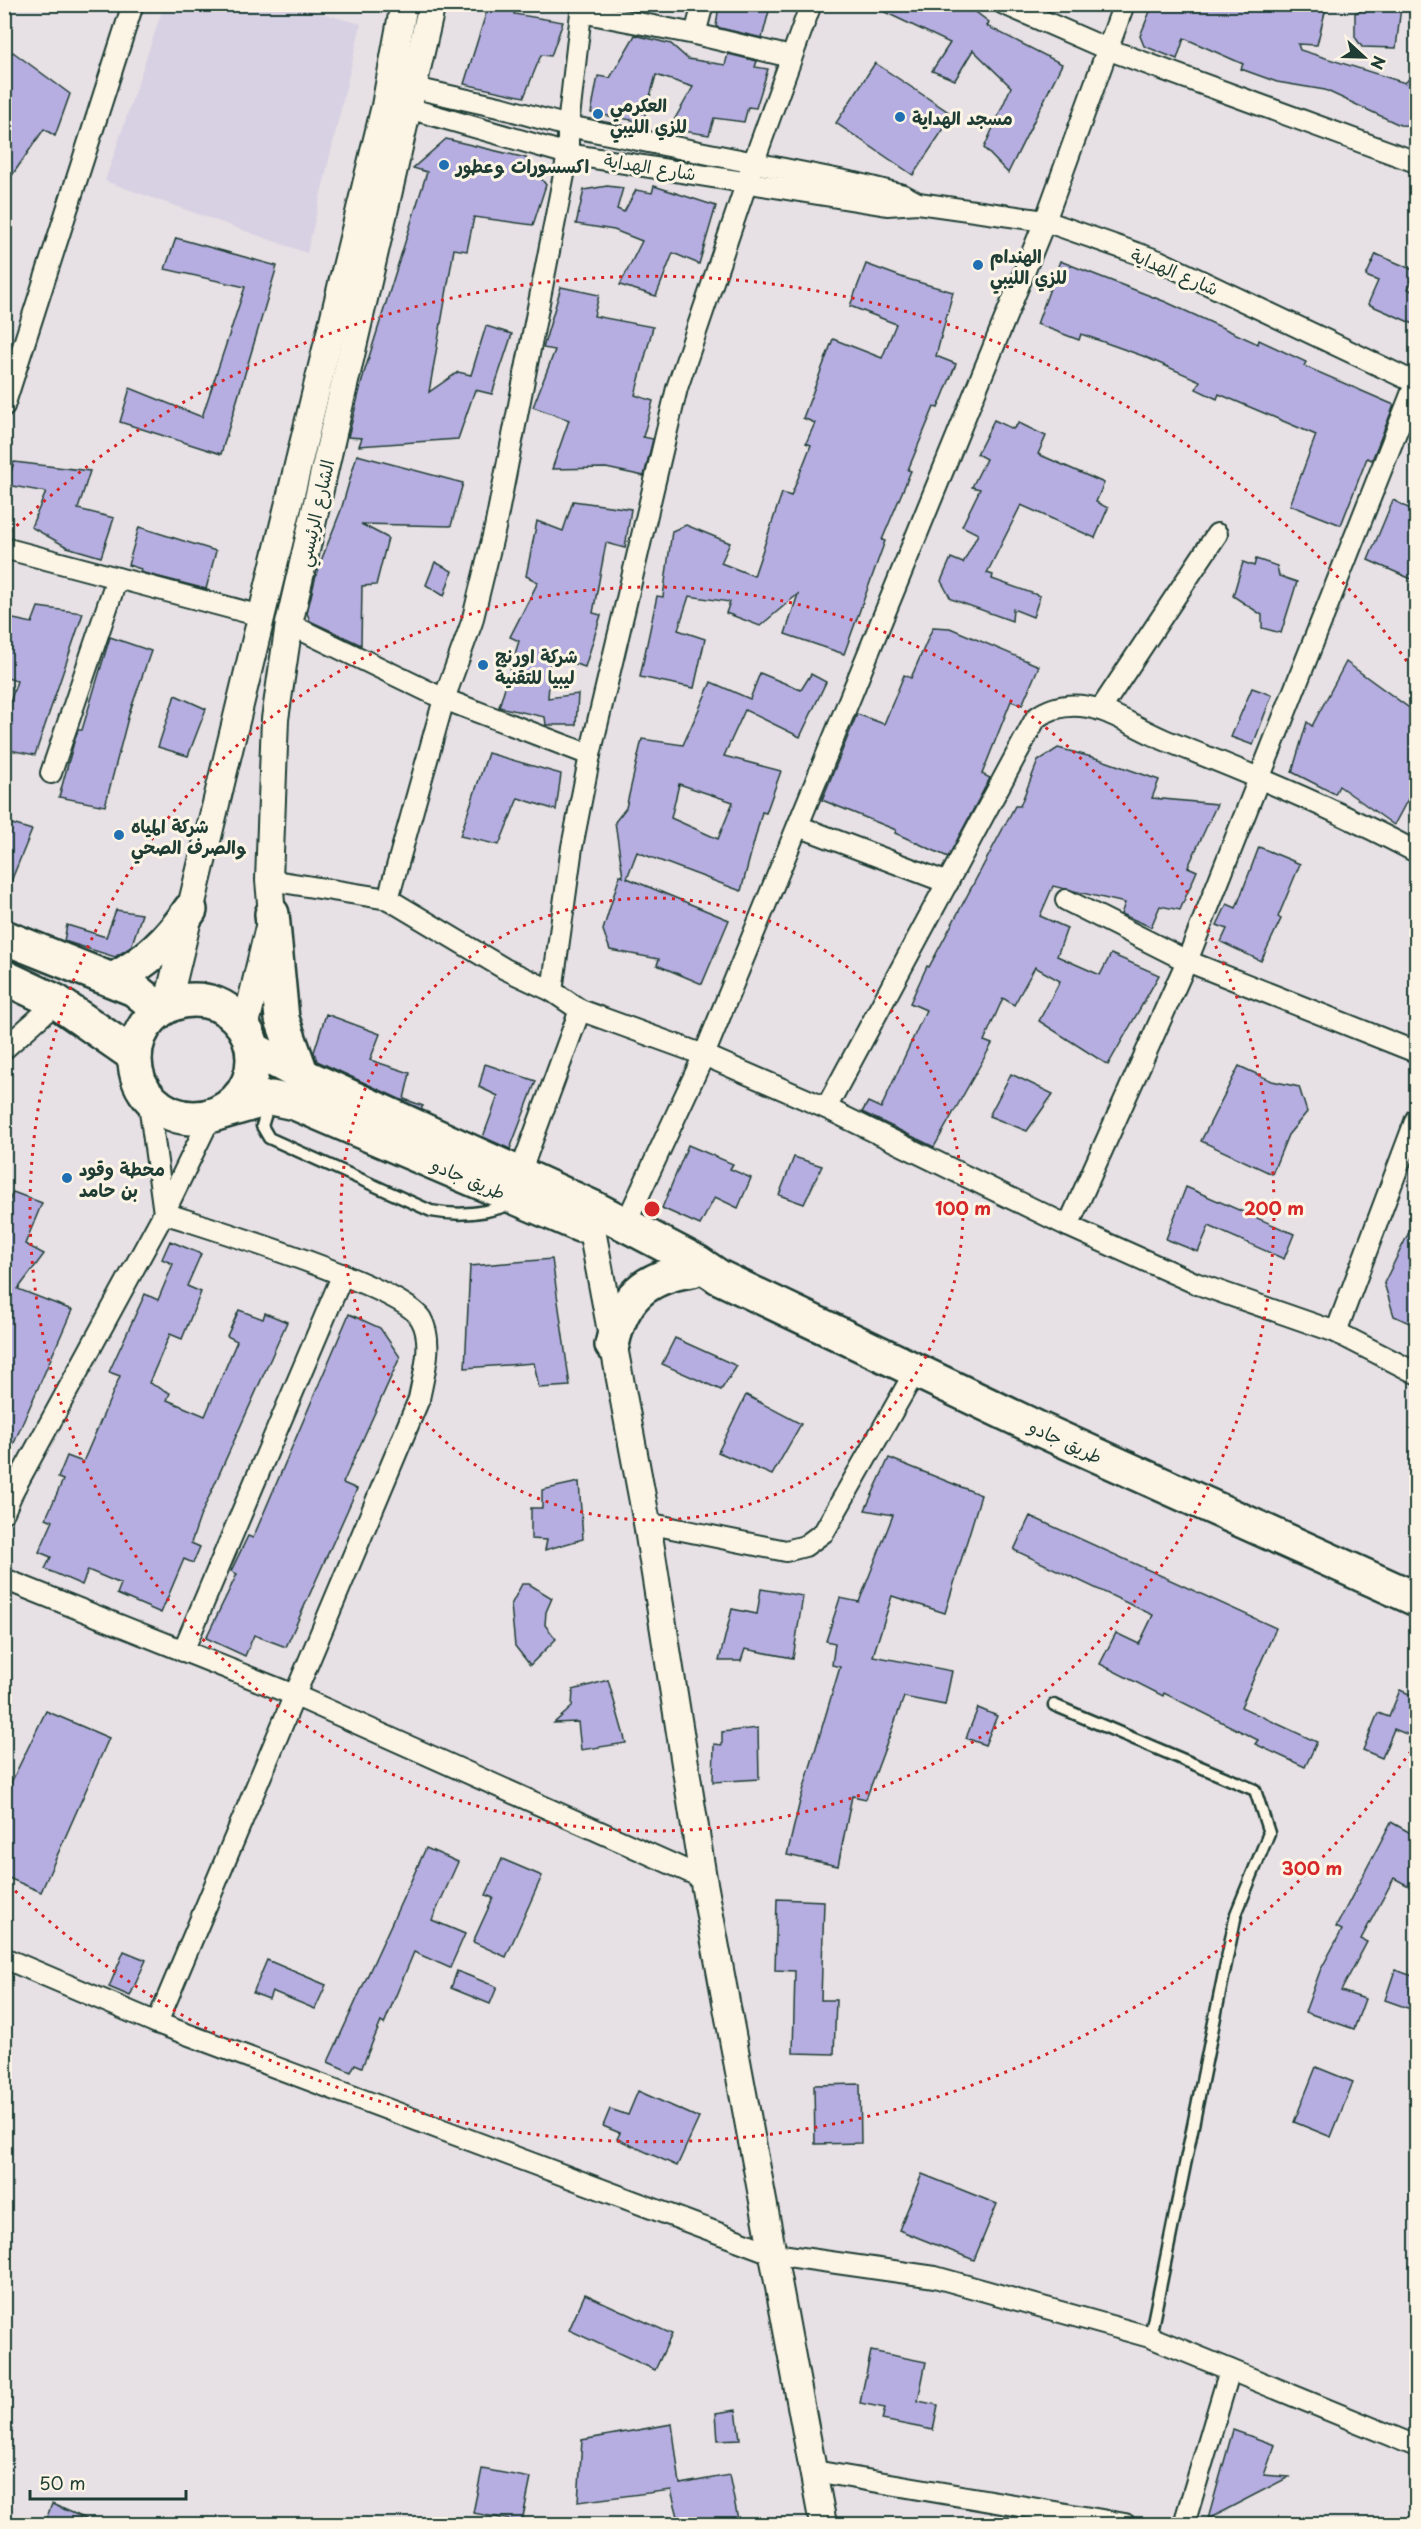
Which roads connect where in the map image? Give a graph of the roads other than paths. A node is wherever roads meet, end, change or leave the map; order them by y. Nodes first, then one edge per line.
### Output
1 (133, 4) edge
2 (404, 4) edge
3 (432, 4) edge
4 (703, 4) edge
5 (811, 4) edge
6 (1004, 4) edge
7 (1124, 4) edge
8 (581, 8) edge
9 (695, 34) junction
10 (1107, 49) junction
11 (791, 57) junction
12 (399, 96) junction
13 (568, 126) junction
14 (568, 154) junction
15 (754, 161) junction
16 (1416, 162) edge
17 (747, 181) junction
18 (918, 203) junction
19 (1045, 221) junction
20 (1416, 382) edge
21 (4, 406) edge
22 (1217, 534) dead end
23 (4, 548) edge
24 (117, 578) junction
25 (261, 616) junction
26 (289, 624) junction
27 (444, 699) junction
28 (1100, 710) junction
29 (590, 755) junction
30 (51, 772) dead end
31 (1260, 778) junction
32 (798, 826) junction
33 (1416, 852) edge
34 (269, 880) junction
35 (948, 883) junction
36 (388, 899) junction
37 (1066, 900) dead end
38 (190, 910) junction
39 (272, 914) junction
40 (4, 937) edge
41 (1187, 962) junction
42 (4, 977) edge
43 (112, 980) junction
44 (552, 991) junction
45 (57, 1002) junction
46 (163, 1008) junction
47 (580, 1010) junction
48 (249, 1039) junction
49 (4, 1048) edge
50 (1416, 1052) edge
51 (704, 1055) junction
52 (135, 1056) junction
53 (302, 1075) junction
54 (148, 1096) junction
55 (271, 1098) junction
56 (826, 1108) junction
57 (215, 1115) junction
58 (1416, 1119) edge
59 (520, 1186) junction
60 (164, 1213) junction
61 (593, 1219) junction
62 (625, 1225) junction
63 (1068, 1226) junction
64 (706, 1273) junction
65 (343, 1274) junction
66 (1336, 1332) junction
67 (612, 1346) junction
68 (916, 1370) junction
69 (1416, 1373) edge
70 (9, 1486) edge
71 (4, 1512) edge
72 (648, 1523) junction
73 (4, 1579) edge
74 (1416, 1599) edge
75 (183, 1651) junction
76 (294, 1695) junction
77 (1054, 1705) dead end
78 (703, 1878) junction
79 (4, 1958) edge
80 (156, 2023) junction
81 (774, 2254) junction
82 (1150, 2337) junction
83 (1230, 2370) junction
84 (1416, 2446) edge
85 (814, 2471) junction
86 (823, 2524) edge
87 (1125, 2524) edge
88 (1184, 2524) edge

1 - 21 street
2 - 12 street, الشارع الرئيسي
3 - 12 street, الشارع الرئيسي
4 - 9 street
5 - 11 street
6 - 10 street
7 - 10 street
8 - 9 street
8 - 13 street
9 - 11 street
10 - 16 street
10 - 19 street
11 - 15 street
12 - 13 street, شارع الهداية
12 - 14 street, شارع الهداية
12 - 25 street, الشارع الرئيسي
12 - 26 street, الشارع الرئيسي
13 - 14 street
13 - 15 street, شارع الهداية
14 - 17 street, شارع الهداية
14 - 27 street
15 - 17 street
15 - 18 street, شارع الهداية
17 - 18 street, شارع الهداية
17 - 29 street
18 - 19 street, شارع الهداية
19 - 20 street, شارع الهداية
19 - 32 street
20 - 31 street
22 - 28 street
23 - 24 street
24 - 25 street
24 - 30 street
25 - 38 street, الشارع الرئيسي
26 - 27 street
26 - 34 street, الشارع الرئيسي
27 - 29 street
27 - 36 street
28 - 31 street
28 - 35 street
29 - 44 street
31 - 33 street
31 - 41 street
32 - 35 street
32 - 51 street
34 - 36 street
34 - 39 street, الشارع الرئيسي
35 - 56 street
36 - 44 street
37 - 41 street
38 - 43 highway
38 - 46 street, الشارع الرئيسي
39 - 48 street, الشارع الرئيسي
39 - 53 highway
40 - 43 highway
41 - 50 street
41 - 63 street
42 - 45 highway
43 - 46 highway
44 - 47 street
45 - 49 street
45 - 52 highway
46 - 48 highway
46 - 52 highway
47 - 51 street
47 - 59 street
48 - 53 highway, طريق جادو
48 - 57 highway
51 - 56 street
51 - 62 street
52 - 54 highway
53 - 59 highway, طريق جادو
54 - 57 highway
54 - 60 street
55 - 57 highway, طريق جادو
55 - 59 highway, طريق جادو
55 - 59 lane
56 - 63 street
57 - 60 street
58 - 66 street
59 - 61 highway, طريق جادو
60 - 65 street
60 - 70 street
61 - 62 highway, طريق جادو
61 - 64 highway, طريق جادو
61 - 67 street
62 - 64 highway, طريق جادو
63 - 66 street
64 - 67 highway
64 - 68 highway, طريق جادو
65 - 75 street
65 - 76 street
66 - 69 street
67 - 72 street
68 - 72 street
68 - 74 highway, طريق جادو
70 - 71 street
72 - 78 street
73 - 75 street
75 - 76 street
76 - 78 street
76 - 80 street
77 - 82 lane
78 - 81 street
79 - 80 street
80 - 81 street
81 - 82 street
81 - 85 street
82 - 83 street
83 - 84 street
83 - 88 street
85 - 86 street
85 - 87 street

